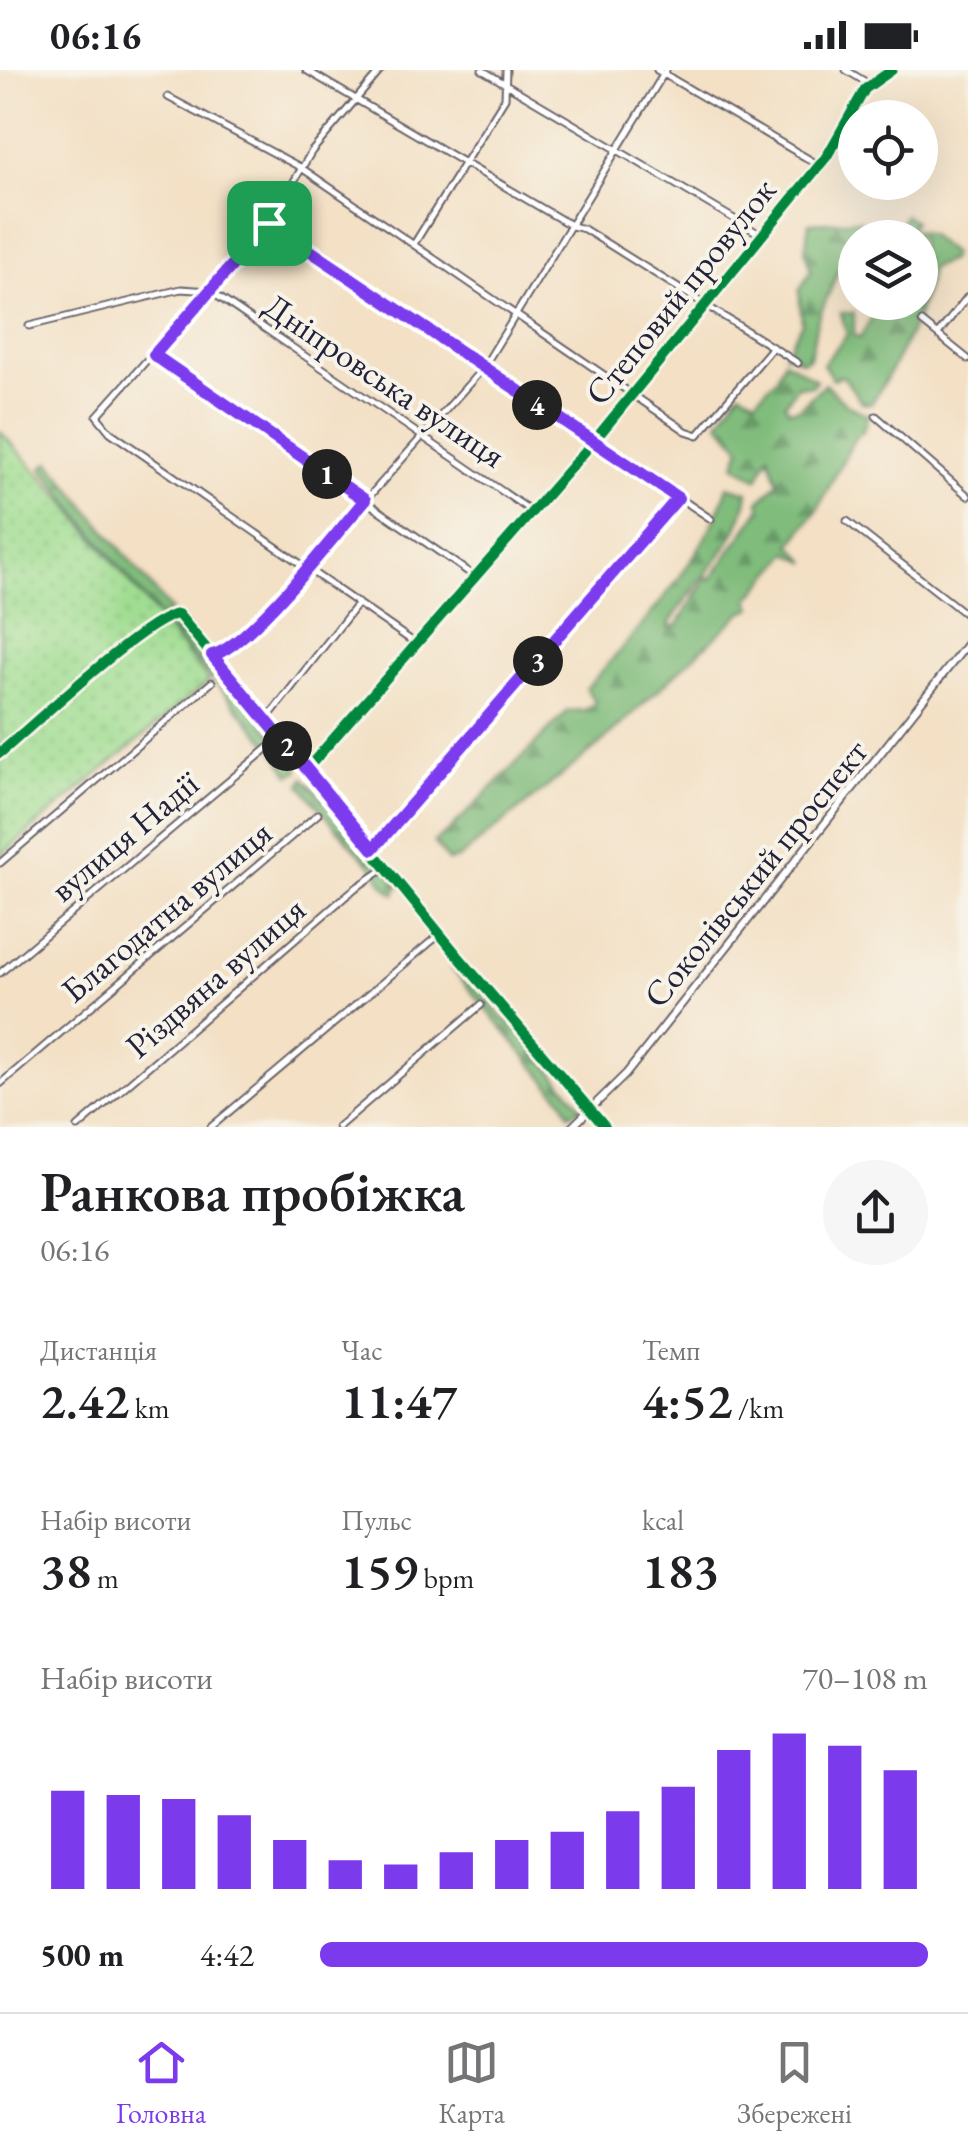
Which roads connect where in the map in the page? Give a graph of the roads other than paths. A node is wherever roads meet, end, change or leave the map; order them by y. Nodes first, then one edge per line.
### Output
1 (306, 70) edge
2 (382, 70) edge
3 (482, 70) edge
4 (506, 70) edge
5 (846, 70) edge
6 (892, 70) edge
7 (662, 71) edge
8 (870, 84) junction
9 (506, 86) junction
10 (168, 97) dead end
11 (358, 100) junction
12 (617, 150) junction
13 (466, 163) junction
14 (817, 164) junction
15 (300, 167) junction
16 (269, 223) junction
17 (572, 226) junction
18 (763, 236) junction
19 (414, 244) junction
20 (210, 292) junction
21 (968, 296) edge
22 (708, 304) junction
23 (519, 313) junction
24 (922, 322) dead end
25 (29, 326) dead end
26 (938, 334) junction
27 (772, 348) junction
28 (154, 355) junction
29 (968, 359) edge
30 (798, 363) dead end
31 (483, 368) junction
32 (632, 396) junction
33 (876, 416) dead end
34 (422, 434) junction
35 (594, 441) junction
36 (968, 496) edge
37 (678, 498) junction
38 (365, 500) junction
39 (531, 511) junction
40 (712, 519) dead end
41 (848, 521) dead end
42 (307, 567) junction
43 (474, 576) junction
44 (358, 603) junction
45 (968, 616) edge
46 (415, 643) junction
47 (968, 643) edge
48 (212, 655) junction
49 (212, 682) dead end
50 (266, 720) junction
51 (280, 738) junction
52 (0, 754) edge
53 (306, 770) junction
54 (318, 814) dead end
55 (373, 849) junction
56 (0, 863) edge
57 (387, 866) junction
58 (440, 934) junction
59 (0, 973) edge
60 (482, 1005) dead end
61 (0, 1084) edge
62 (592, 1111) junction
63 (78, 1127) edge
64 (212, 1127) edge
65 (338, 1127) edge
66 (572, 1127) edge
67 (604, 1127) edge

1 - 11 street
2 - 11 street
3 - 9 street
4 - 9 street
5 - 8 street
6 - 8 street, Степовий провулок
7 - 12 street
7 - 14 street
8 - 14 street, Степовий провулок
9 - 12 street
9 - 13 street
10 - 15 street
11 - 13 street
11 - 15 street
12 - 17 street
12 - 18 street
13 - 17 street
13 - 19 street
14 - 18 street, Степовий провулок
15 - 16 street
15 - 19 street
16 - 20 street
16 - 31 street
17 - 22 street
17 - 23 street
18 - 22 street, Степовий провулок
19 - 23 street
20 - 25 street
20 - 28 street
20 - 34 street, Дніпровська вулиця
21 - 26 street
22 - 27 street
22 - 32 street, Степовий провулок
23 - 31 street
23 - 32 street
24 - 26 street
26 - 29 street
27 - 30 street
27 - 32 street
28 - 38 street
28 - 42 street
31 - 34 street
31 - 35 street
32 - 35 street, Степовий провулок
33 - 36 street
34 - 38 street
34 - 39 street, Дніпровська вулиця
35 - 37 street
35 - 39 street, Степовий провулок
37 - 40 street
37 - 55 street
38 - 42 street
38 - 43 street
39 - 43 street, Степовий провулок
41 - 45 street
42 - 44 street
42 - 48 street
43 - 46 street, Степовий провулок
44 - 46 street
44 - 50 street
46 - 53 street, Степовий провулок
47 - 62 street, Соколівський проспект
48 - 50 street
48 - 52 street
49 - 56 street
50 - 51 street
51 - 53 street
51 - 59 street, вулиця Надії
53 - 55 street
54 - 61 street, Благодатна вулиця
55 - 57 street
57 - 58 street
57 - 63 street, Різдвяна вулиця
58 - 62 street
58 - 64 street
60 - 65 street
62 - 66 street, Соколівський проспект
62 - 67 street

